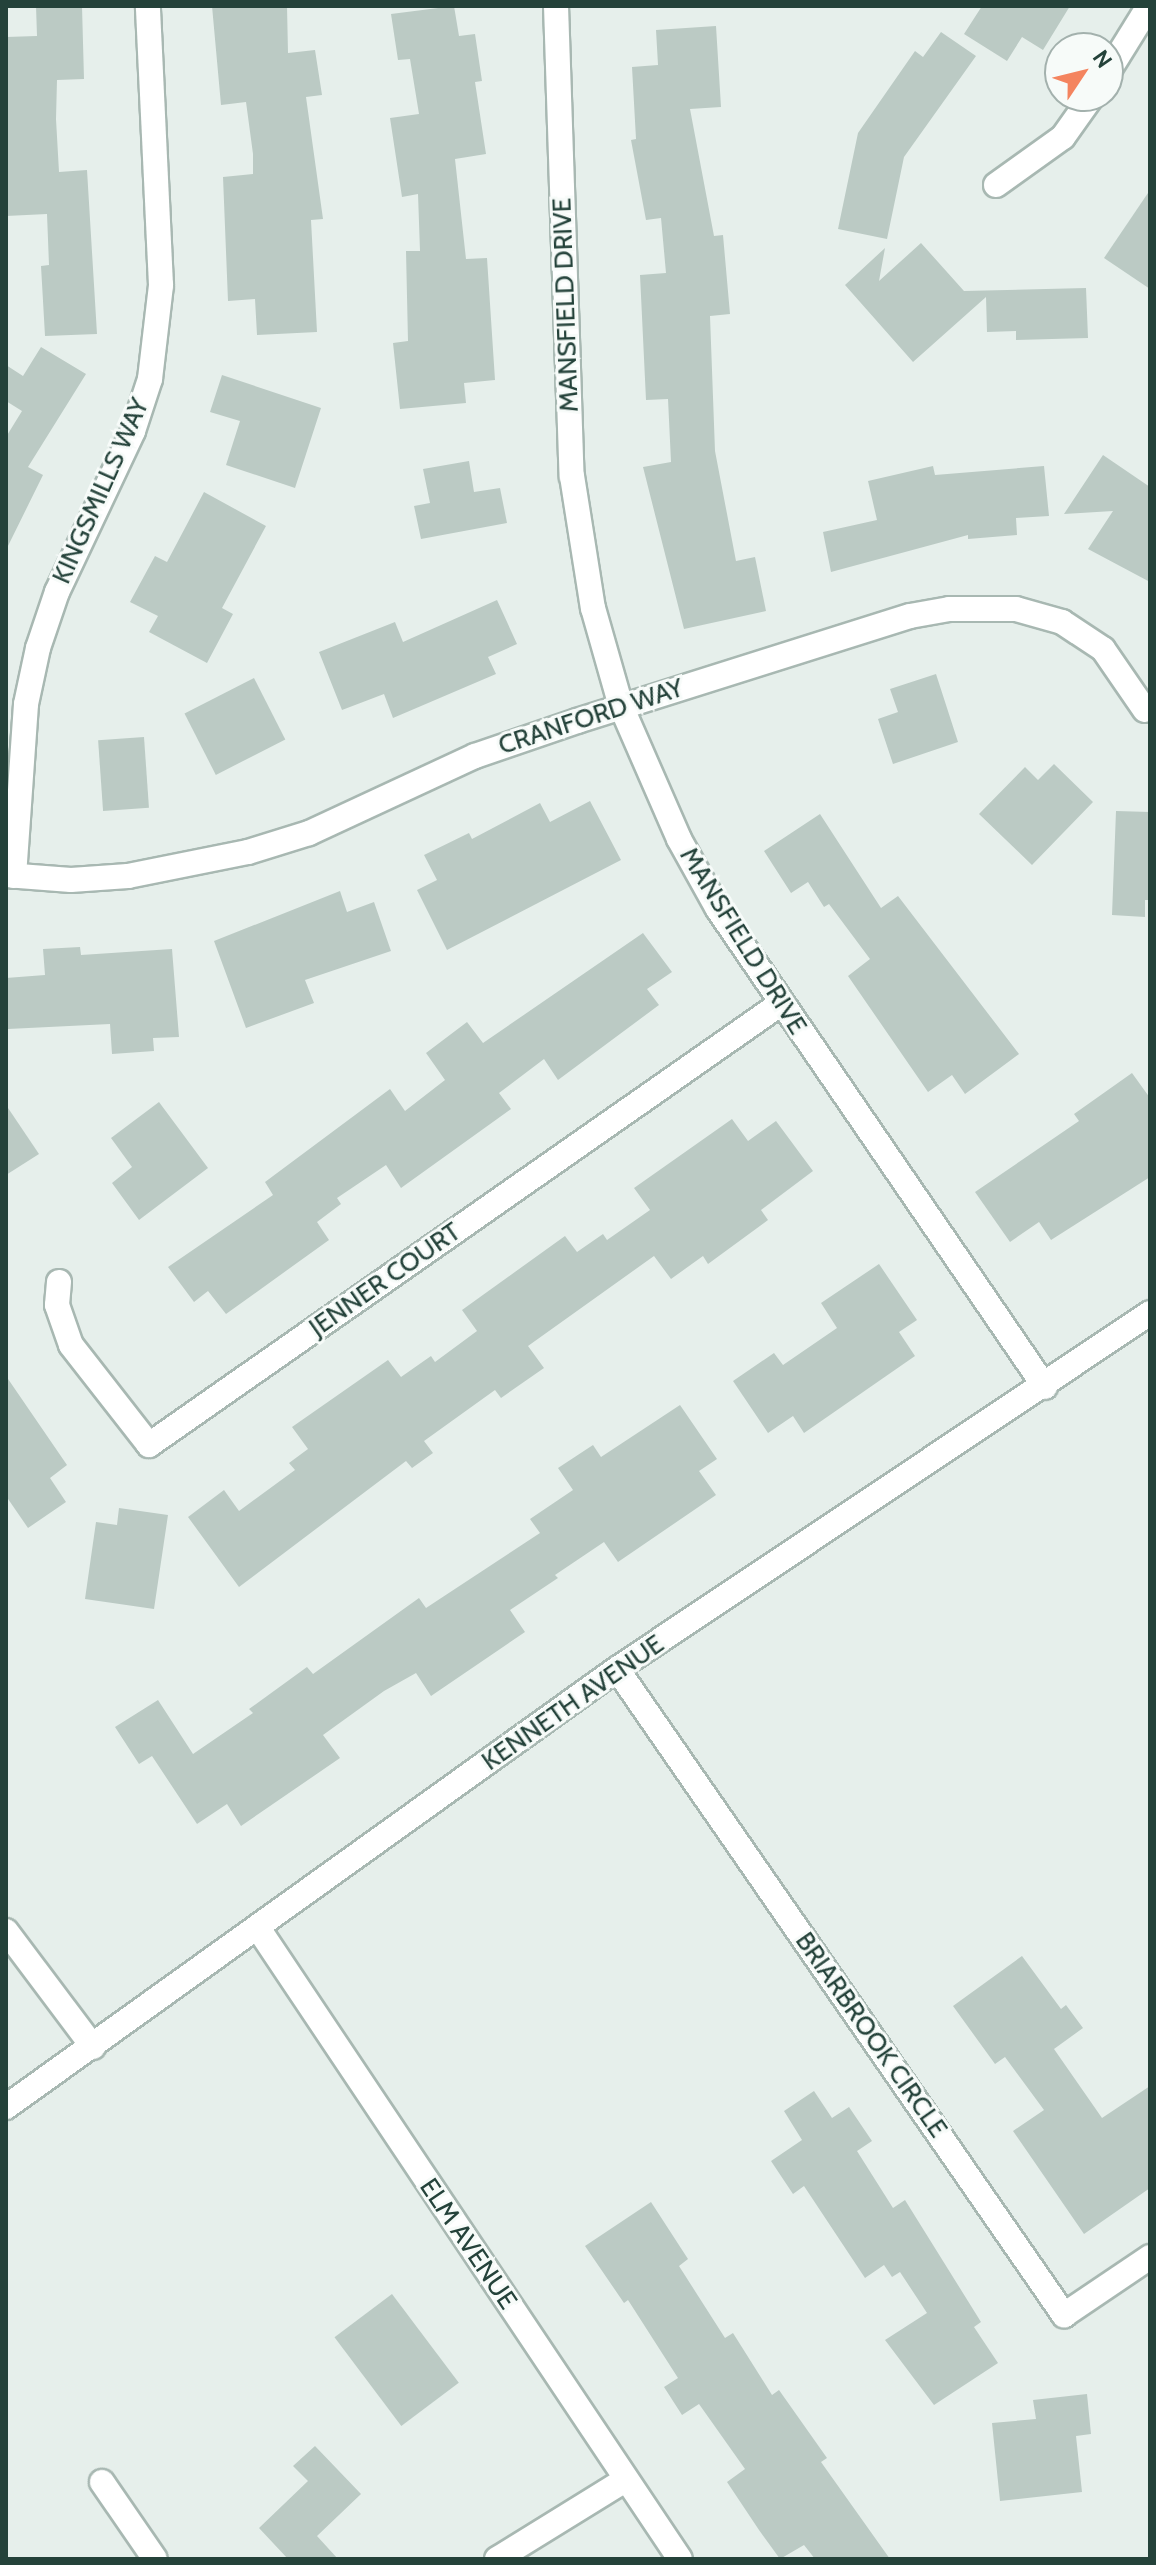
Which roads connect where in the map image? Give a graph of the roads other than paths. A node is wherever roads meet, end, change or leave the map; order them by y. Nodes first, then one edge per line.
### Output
1 (148, 6) edge
2 (556, 6) edge
3 (1149, 6) edge
4 (1124, 46) edge
5 (1081, 112) edge
6 (996, 185) dead end
7 (621, 706) junction
8 (1145, 710) dead end
9 (10, 876) edge
10 (780, 1004) junction
11 (59, 1282) dead end
12 (1150, 1313) edge
13 (1045, 1387) junction
14 (617, 1669) junction
15 (258, 1928) junction
16 (6, 1931) edge
17 (93, 2047) junction
18 (6, 2107) edge
19 (1150, 2257) edge
20 (625, 2480) junction
21 (102, 2482) dead end
22 (155, 2559) edge
23 (497, 2559) edge
24 (680, 2559) edge

1 - 9 street, KINGSMILLS WAY
2 - 7 street, MANSFIELD DRIVE
3 - 4 street
5 - 6 street
7 - 8 street, CRANFORD WAY
7 - 9 street, CRANFORD WAY
7 - 10 street, MANSFIELD DRIVE
10 - 11 street, JENNER COURT
10 - 13 street, MANSFIELD DRIVE
12 - 13 street, KENNETH AVENUE
13 - 14 street, KENNETH AVENUE
14 - 15 street, KENNETH AVENUE
14 - 19 street, BRIARBROOK CIRCLE
15 - 17 street, KENNETH AVENUE
15 - 20 street, ELM AVENUE
16 - 17 street
17 - 18 street, KENNETH AVENUE
20 - 23 street
20 - 24 street, ELM AVENUE
21 - 22 street

